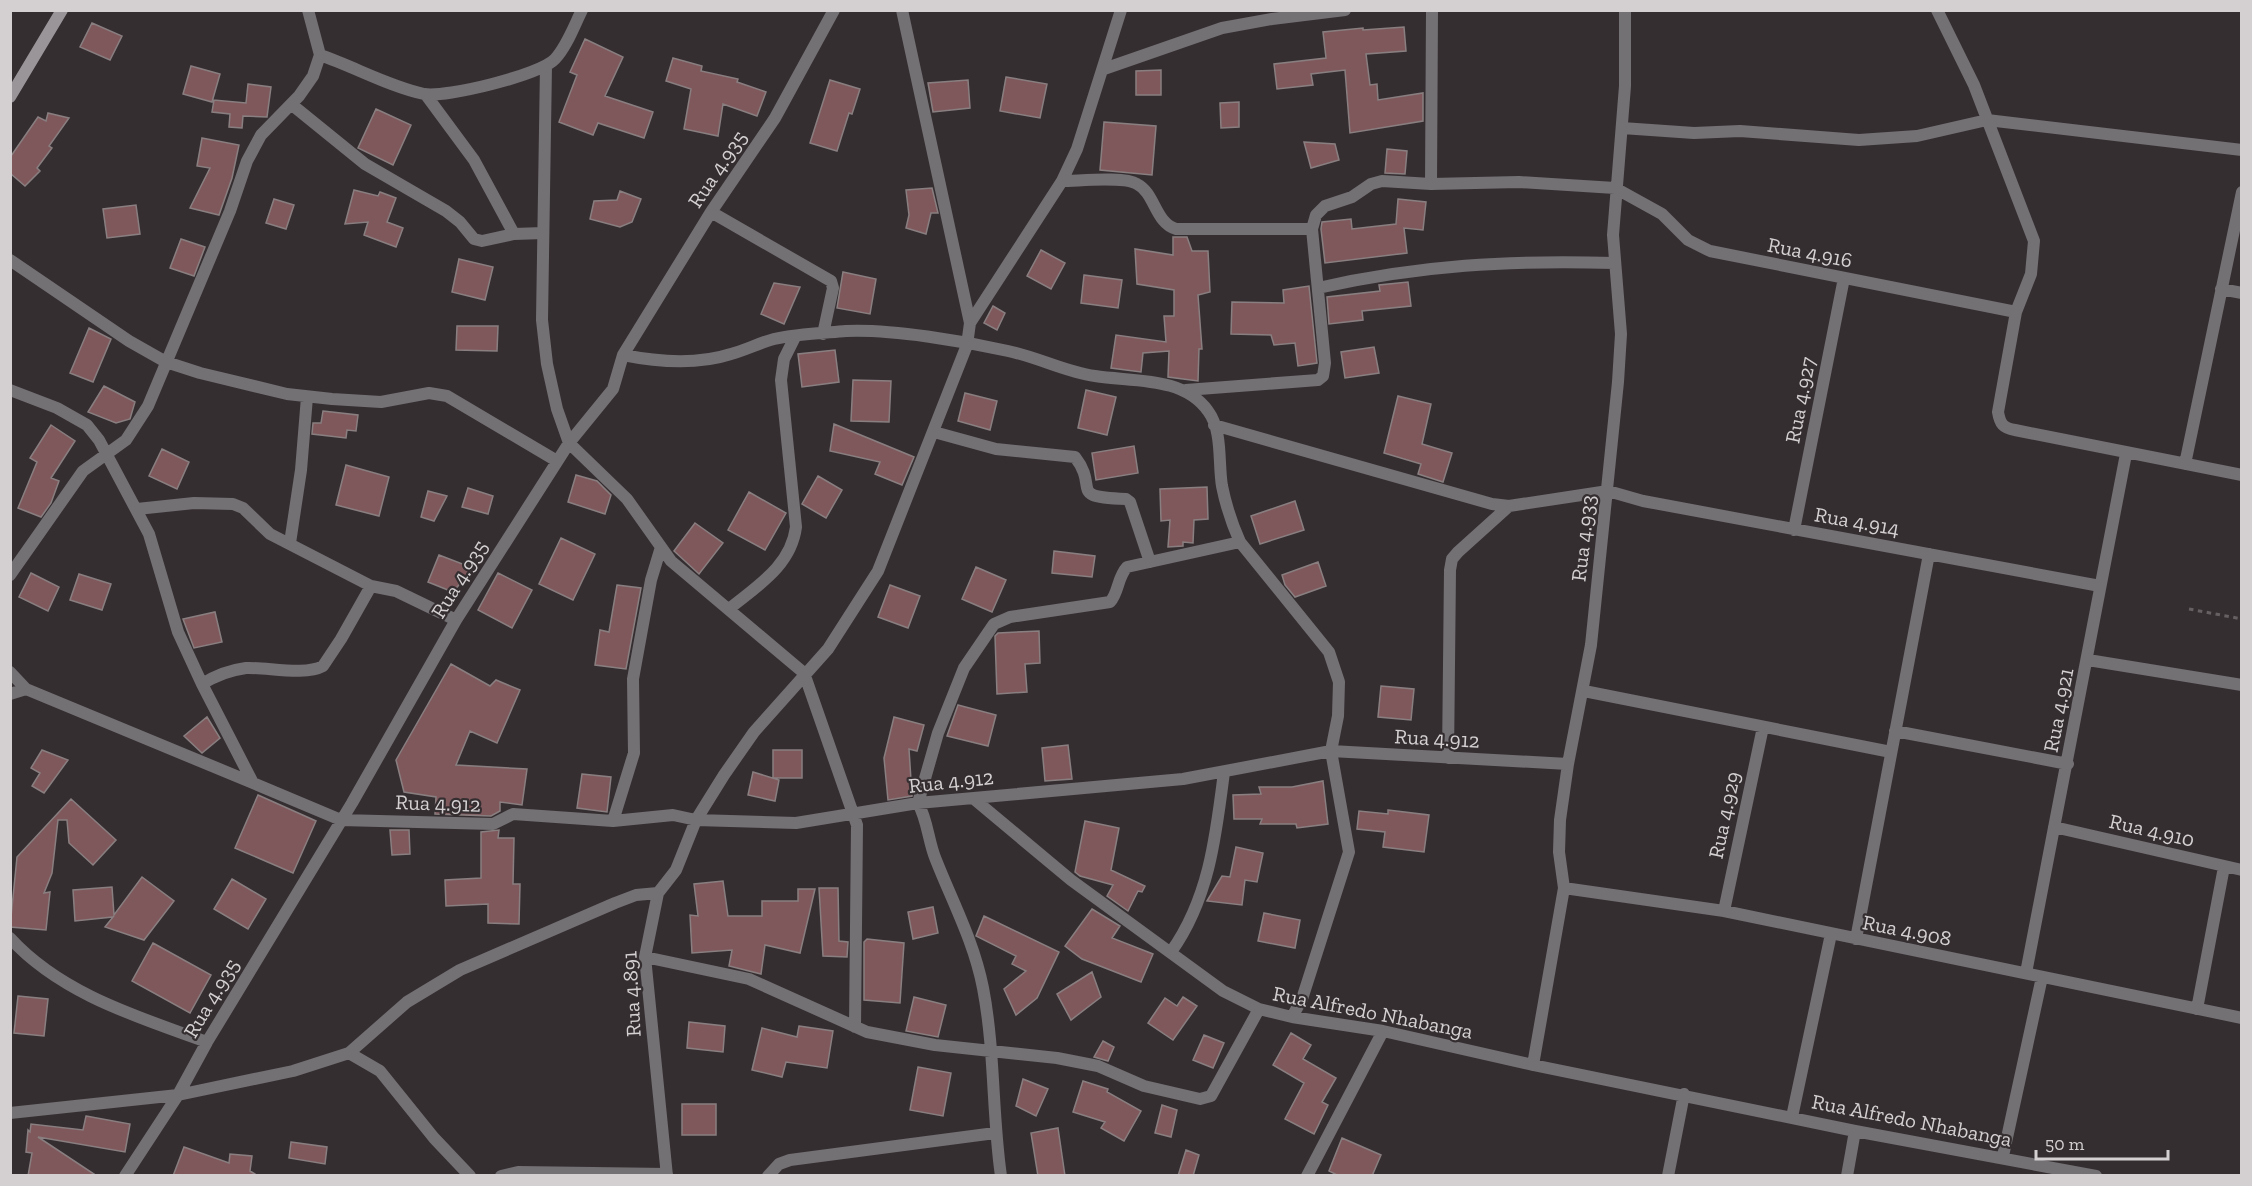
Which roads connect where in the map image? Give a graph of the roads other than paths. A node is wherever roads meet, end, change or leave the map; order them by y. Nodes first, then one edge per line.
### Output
1 (62, 10) edge
2 (308, 10) edge
3 (582, 10) edge
4 (834, 10) edge
5 (902, 10) edge
6 (1121, 10) edge
7 (1345, 10) edge
8 (1432, 10) edge
9 (1625, 10) edge
10 (1936, 10) edge
11 (1318, 12) edge
12 (321, 55) junction
13 (546, 66) junction
14 (1104, 69) junction
15 (426, 94) junction
16 (10, 97) edge
17 (291, 104) junction
18 (1988, 120) junction
19 (1622, 128) junction
20 (2241, 150) edge
21 (1062, 181) junction
22 (1431, 184) junction
23 (1615, 188) junction
24 (2241, 192) edge
25 (711, 212) junction
26 (1312, 229) junction
27 (543, 233) junction
28 (514, 234) junction
29 (10, 260) edge
30 (1614, 263) junction
31 (1844, 278) junction
32 (1318, 288) junction
33 (2221, 289) junction
34 (2241, 293) edge
35 (2016, 312) junction
36 (970, 323) junction
37 (823, 334) junction
38 (795, 337) junction
39 (968, 345) junction
40 (623, 355) junction
41 (166, 362) junction
42 (10, 390) edge
43 (1186, 390) junction
44 (308, 397) junction
45 (1214, 425) junction
46 (934, 432) junction
47 (569, 443) junction
48 (105, 454) junction
49 (2126, 454) junction
50 (557, 461) junction
51 (2185, 464) junction
52 (2241, 475) edge
53 (1608, 491) junction
54 (1509, 506) junction
55 (137, 509) junction
56 (1794, 530) junction
57 (1240, 542) junction
58 (290, 543) junction
59 (661, 547) junction
60 (1929, 554) junction
61 (1150, 562) junction
62 (10, 575) edge
63 (371, 586) junction
64 (2100, 586) junction
65 (729, 609) junction
66 (456, 620) junction
67 (2088, 660) junction
68 (10, 672) edge
69 (804, 673) junction
70 (202, 684) junction
71 (2241, 685) edge
72 (26, 689) junction
73 (1584, 691) junction
74 (10, 694) edge
75 (1763, 727) junction
76 (1895, 731) junction
77 (1331, 751) junction
78 (1891, 752) junction
79 (1448, 758) junction
80 (1568, 764) junction
81 (2068, 764) junction
82 (1224, 772) junction
83 (253, 783) junction
84 (974, 799) junction
85 (918, 803) junction
86 (852, 816) junction
87 (341, 820) junction
88 (613, 820) junction
89 (696, 820) junction
90 (2054, 827) junction
91 (2224, 867) junction
92 (2241, 870) edge
93 (1564, 888) junction
94 (658, 893) junction
95 (1724, 911) junction
96 (1831, 934) junction
97 (10, 938) edge
98 (1856, 939) junction
99 (1171, 952) junction
100 (645, 957) junction
101 (2026, 973) junction
102 (2042, 977) junction
103 (1259, 1009) junction
104 (2197, 1009) junction
105 (1292, 1017) junction
106 (2241, 1018) edge
107 (855, 1027) junction
108 (1383, 1031) junction
109 (207, 1042) junction
110 (990, 1050) junction
111 (349, 1053) junction
112 (1533, 1065) junction
113 (1684, 1094) junction
114 (178, 1095) junction
115 (10, 1113) edge
116 (1792, 1117) junction
117 (1855, 1131) junction
118 (995, 1133) junction
119 (2003, 1156) junction
120 (2067, 1173) edge
121 (667, 1175) edge
122 (125, 1176) edge
123 (471, 1176) edge
124 (501, 1176) edge
125 (768, 1176) edge
126 (1001, 1176) edge
127 (1307, 1176) edge
128 (1668, 1176) edge
129 (1847, 1176) edge
130 (2096, 1176) edge

1 - 16 main road
2 - 12 street
3 - 13 street
4 - 25 street, Rua 4.935
5 - 36 street
6 - 14 street
7 - 11 street
8 - 22 street
9 - 19 street, Rua 4.933
10 - 18 street
11 - 14 street
12 - 15 street
12 - 17 street
13 - 15 street
13 - 27 street
14 - 21 street
15 - 28 street
17 - 28 street
17 - 41 street
18 - 19 street
18 - 20 street
18 - 35 street
19 - 23 street, Rua 4.933
21 - 26 street
21 - 36 street
22 - 23 street
22 - 26 street
23 - 30 street, Rua 4.933
23 - 31 street, Rua 4.916
24 - 33 street
25 - 37 street
25 - 40 street, Rua 4.935
26 - 32 street
27 - 28 street
27 - 47 street
29 - 41 street
30 - 32 street
30 - 53 street, Rua 4.933
31 - 35 street, Rua 4.916
31 - 56 street, Rua 4.927
32 - 43 street
33 - 34 street
33 - 51 street
35 - 49 street
36 - 39 street, Rua 4.891
37 - 38 street
37 - 39 street
38 - 40 street
38 - 65 street
39 - 43 street
39 - 46 street, Rua 4.891
40 - 47 street, Rua 4.935
41 - 44 street
41 - 48 street
42 - 48 street
43 - 45 street
44 - 50 street
44 - 58 street
45 - 54 street
45 - 57 street
46 - 61 street
46 - 69 street, Rua 4.891
47 - 50 street, Rua 4.935
47 - 59 street
48 - 55 street
48 - 62 street
49 - 51 street
49 - 64 street, Rua 4.921
50 - 66 street, Rua 4.935
51 - 52 street
53 - 54 street
53 - 56 street, Rua 4.914
53 - 73 street, Rua 4.933
54 - 79 street
55 - 58 street
55 - 70 street
56 - 60 street, Rua 4.914
57 - 61 street
57 - 77 street
58 - 63 street
59 - 65 street
59 - 88 street
60 - 64 street, Rua 4.914
60 - 76 street
61 - 85 street
63 - 66 street
63 - 70 street
64 - 67 street, Rua 4.921
65 - 69 street
66 - 87 street, Rua 4.935
67 - 71 street
67 - 81 street, Rua 4.921
68 - 72 street
69 - 86 street
69 - 89 street, Rua 4.891
70 - 83 street
72 - 74 street
72 - 83 street
73 - 75 street
73 - 80 street, Rua 4.933
75 - 78 street
75 - 95 street, Rua 4.929
76 - 78 street
76 - 81 street
77 - 79 street, Rua 4.912
77 - 82 street, Rua 4.912
77 - 105 street
78 - 98 street
79 - 80 street, Rua 4.912
80 - 93 street, Rua 4.933
81 - 90 street, Rua 4.921
82 - 84 street, Rua 4.912
82 - 99 street
83 - 87 street
84 - 85 street, Rua 4.912
84 - 99 street, Rua Alfredo Nhabanga
85 - 86 street, Rua 4.912
85 - 110 street
86 - 89 street, Rua 4.912
86 - 107 street
87 - 88 street, Rua 4.912
87 - 109 street, Rua 4.935
88 - 89 street, Rua 4.912
89 - 94 street, Rua 4.891
90 - 91 street, Rua 4.910
90 - 101 street, Rua 4.921
91 - 92 street, Rua 4.910
91 - 104 street
93 - 95 street, Rua 4.908
93 - 112 street, Rua 4.933
94 - 100 street, Rua 4.891
94 - 111 street
95 - 96 street, Rua 4.908
96 - 98 street, Rua 4.908
96 - 116 street, Rua Alfredo Nhabanga
97 - 109 street
98 - 101 street, Rua 4.908
99 - 103 street, Rua Alfredo Nhabanga
100 - 107 street
100 - 121 street, Rua 4.891
101 - 102 street, Rua 4.908
102 - 104 street, Rua 4.908
102 - 119 street
103 - 105 street, Rua Alfredo Nhabanga
103 - 110 street
104 - 106 street, Rua 4.908
105 - 108 street, Rua Alfredo Nhabanga
107 - 110 street
108 - 112 street, Rua Alfredo Nhabanga
108 - 127 street
109 - 114 street, Rua 4.935
110 - 118 street
111 - 114 street
111 - 123 street
112 - 113 street, Rua Alfredo Nhabanga
113 - 116 street, Rua Alfredo Nhabanga
113 - 128 street
114 - 115 street
114 - 122 street, Rua 4.935
116 - 117 street, Rua Alfredo Nhabanga
117 - 119 street, Rua Alfredo Nhabanga
117 - 129 street
118 - 125 street
118 - 126 street
119 - 120 street, Rua Alfredo Nhabanga
120 - 130 street, Rua Alfredo Nhabanga
121 - 124 street

